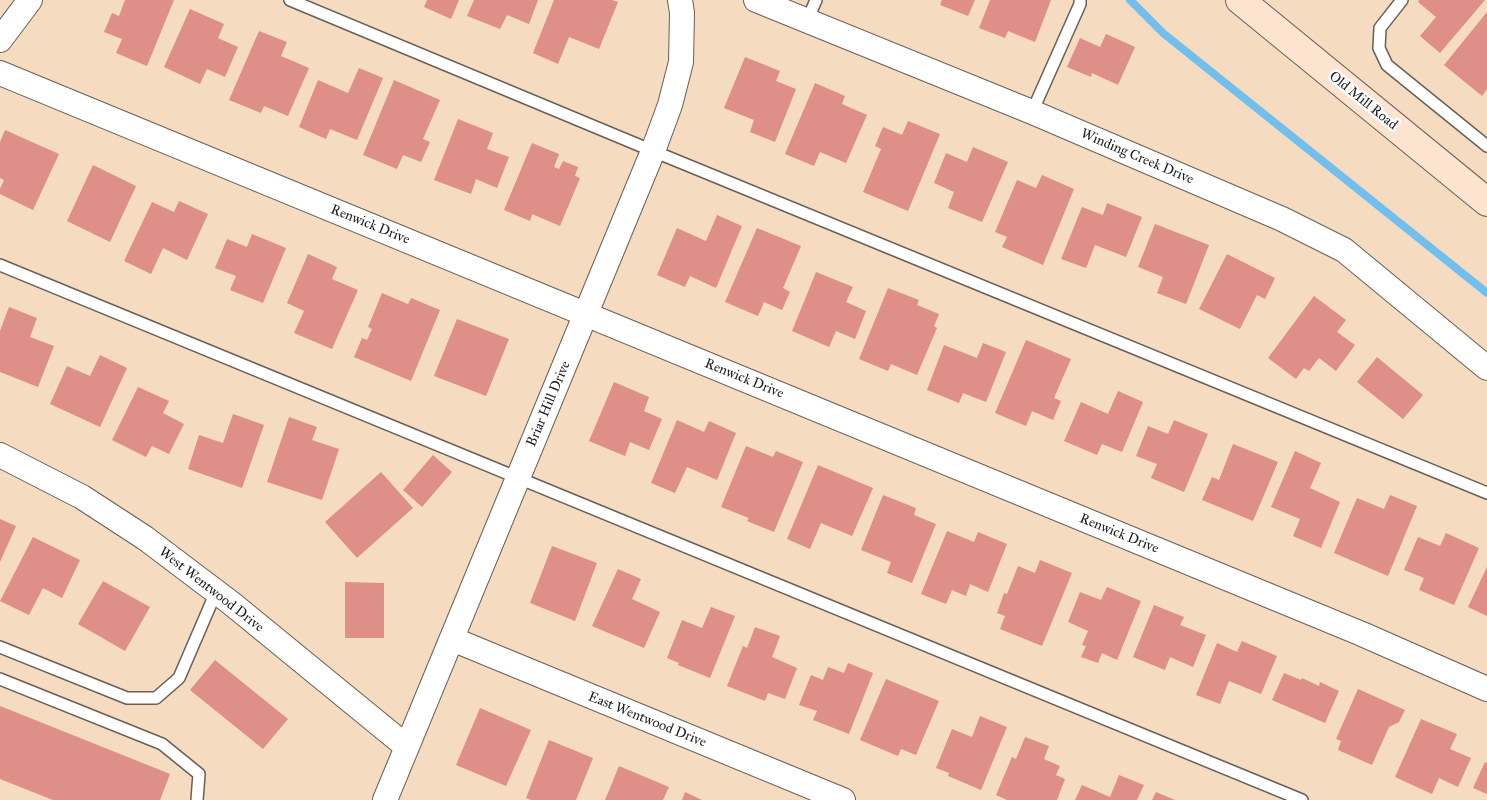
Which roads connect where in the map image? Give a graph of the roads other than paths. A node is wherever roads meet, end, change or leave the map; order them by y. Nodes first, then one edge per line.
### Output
1 (30, 0) edge
2 (290, 0) edge
3 (680, 0) edge
4 (756, 0) edge
5 (1080, 0) edge
6 (1402, 0) edge
7 (1255, 5) edge
8 (812, 10) edge
9 (0, 40) edge
10 (0, 72) edge
11 (1032, 112) junction
12 (1487, 146) edge
13 (653, 151) junction
14 (1487, 202) edge
15 (0, 265) edge
16 (586, 314) junction
17 (1487, 368) edge
18 (0, 455) edge
19 (518, 478) junction
20 (1487, 493) edge
21 (216, 592) junction
22 (452, 639) junction
23 (0, 647) edge
24 (0, 679) edge
25 (1487, 690) edge
26 (407, 747) junction
27 (197, 800) edge
28 (386, 800) edge
29 (842, 800) edge
30 (1302, 800) edge

1 - 9 street
2 - 13 lane
3 - 13 street, Briar Hill Drive
4 - 8 street, Winding Creek Drive
5 - 11 lane
6 - 12 lane
7 - 14 street, Old Mill Road
8 - 11 street, Winding Creek Drive
10 - 16 street, Renwick Drive
11 - 17 street, Winding Creek Drive
13 - 16 street, Briar Hill Drive
13 - 20 lane
15 - 19 lane
16 - 19 street, Briar Hill Drive
16 - 25 street, Renwick Drive
18 - 21 street, West Wentwood Drive
19 - 22 street, Briar Hill Drive
19 - 30 lane
21 - 23 lane
21 - 26 street, West Wentwood Drive
22 - 26 street, Briar Hill Drive
22 - 29 street, East Wentwood Drive
24 - 27 lane
26 - 28 street, Briar Hill Drive

